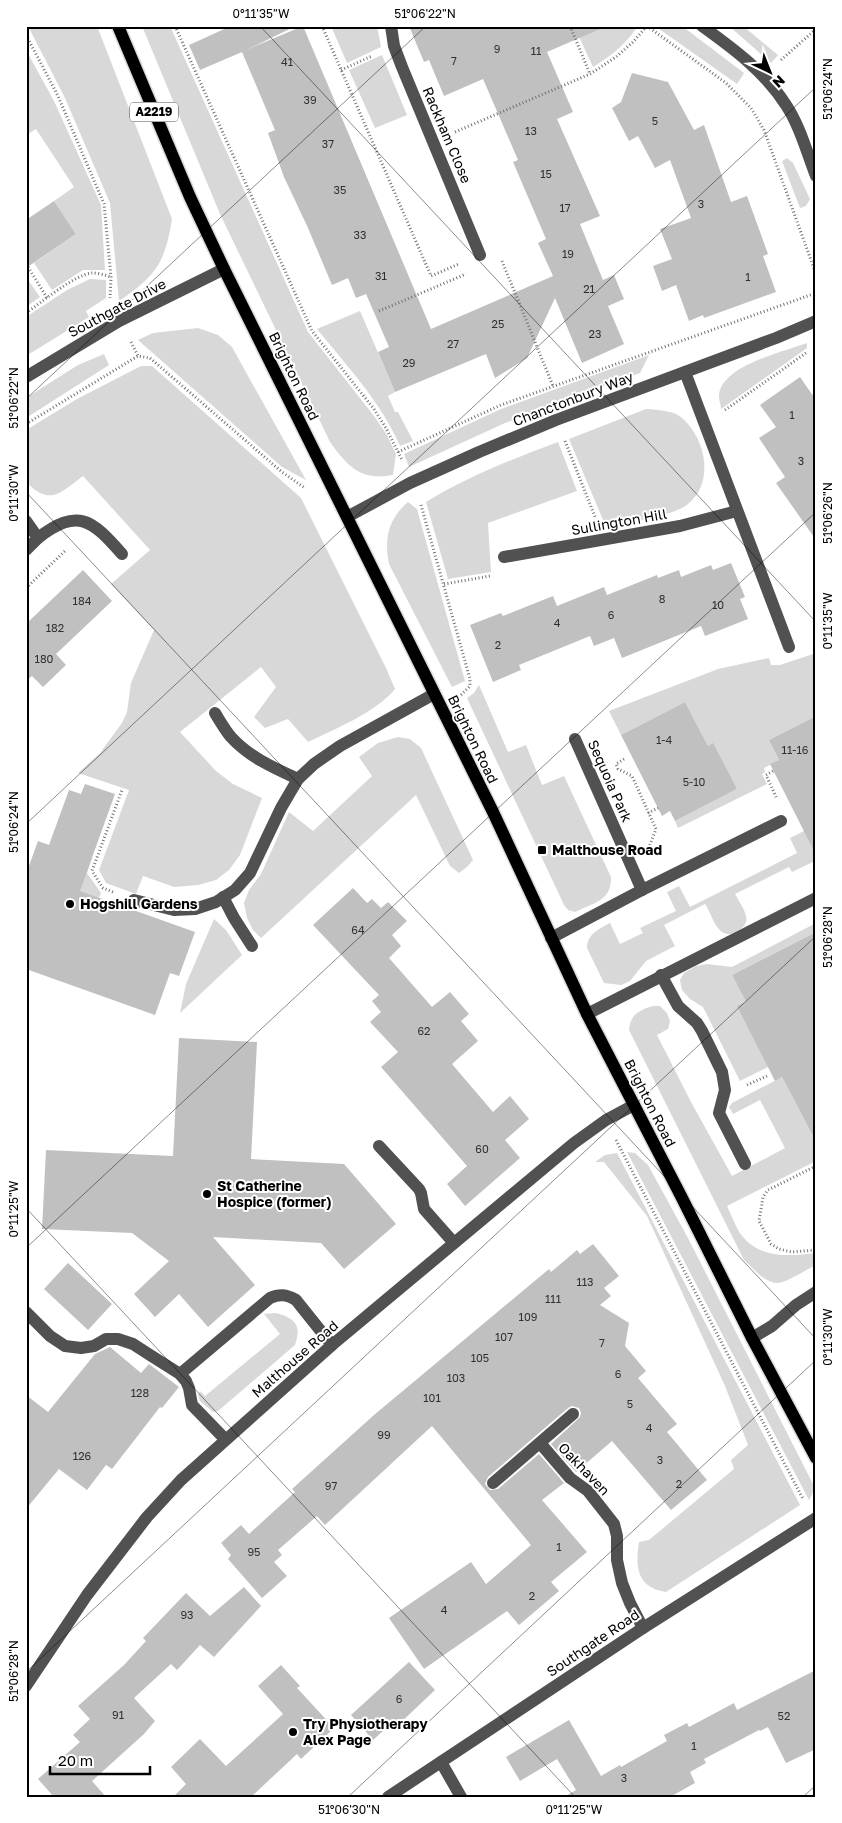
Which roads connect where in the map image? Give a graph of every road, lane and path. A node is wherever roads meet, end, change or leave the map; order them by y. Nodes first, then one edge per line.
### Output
1 (118, 26) edge
2 (175, 26) edge
3 (322, 26) edge
4 (391, 26) edge
5 (570, 26) edge
6 (647, 26) edge
7 (702, 26) edge
8 (816, 29) edge
9 (394, 46) junction
10 (341, 70) junction
11 (590, 74) junction
12 (763, 76) junction
13 (450, 134) dead end
14 (816, 176) edge
15 (480, 255) joint
16 (493, 262) dead end
17 (28, 267) dead end
18 (224, 269) junction
19 (466, 274) dead end
20 (816, 274) edge
21 (111, 277) dead end
22 (816, 293) edge
23 (48, 298) junction
24 (379, 311) dead end
25 (26, 312) edge
26 (816, 321) edge
27 (807, 352) dead end
28 (138, 356) dead end
29 (685, 372) junction
30 (26, 377) edge
31 (554, 386) junction
32 (556, 420) junction
33 (26, 424) edge
34 (704, 425) junction
35 (398, 452) junction
36 (410, 483) junction
37 (737, 511) junction
38 (347, 517) junction
39 (26, 522) edge
40 (92, 524) junction
41 (38, 538) junction
42 (604, 539) junction
43 (26, 550) edge
44 (122, 554) dead end
45 (504, 557) joint
46 (444, 584) junction
47 (26, 588) edge
48 (789, 646) dead end
49 (434, 694) junction
50 (464, 703) dead end
51 (215, 713) dead end
52 (574, 739) dead end
53 (624, 760) dead end
54 (298, 779) junction
55 (122, 790) dead end
56 (658, 808) dead end
57 (648, 813) junction
58 (781, 821) dead end
59 (633, 870) junction
60 (642, 890) junction
61 (223, 898) junction
62 (816, 898) edge
63 (134, 900) joint
64 (551, 938) junction
65 (252, 946) dead end
66 (661, 975) junction
67 (587, 1014) junction
68 (634, 1105) junction
69 (606, 1120) junction
70 (379, 1146) dead end
71 (745, 1164) dead end
72 (816, 1166) edge
73 (454, 1243) junction
74 (816, 1250) edge
75 (816, 1292) edge
76 (26, 1312) edge
77 (752, 1338) junction
78 (332, 1345) junction
79 (180, 1374) junction
80 (573, 1414) dead end
81 (225, 1440) junction
82 (540, 1443) junction
83 (816, 1458) edge
84 (493, 1483) dead end
85 (815, 1519) edge
86 (643, 1628) junction
87 (26, 1686) edge
88 (441, 1762) junction
89 (388, 1797) edge
90 (462, 1797) edge

1 - 18 main road, Brighton Road / A2219
2 - 35 path
3 - 10 path
4 - 9 street, Rackham Close
5 - 11 path
6 - 11 path
6 - 20 path
7 - 12 street
8 - 12 path
9 - 10 path
9 - 15 street, Rackham Close
10 - 15 path
11 - 13 path
12 - 14 street
16 - 31 path
17 - 23 path
18 - 30 street, Southgate Drive
18 - 38 main road, Brighton Road / A2219
19 - 24 path
21 - 23 path
22 - 31 path
23 - 25 path
26 - 29 street, Chanctonbury Way
27 - 34 path
28 - 33 path
29 - 32 street, Chanctonbury Way
29 - 34 street
31 - 35 path
32 - 36 street, Chanctonbury Way
32 - 42 path
34 - 37 street
35 - 36 path
36 - 38 street, Chanctonbury Way
36 - 46 path
37 - 42 street, Sullington Hill
37 - 48 street
38 - 49 main road, Brighton Road / A2219
39 - 41 street
40 - 41 street
40 - 44 street
40 - 47 path
41 - 43 street
42 - 45 street, Sullington Hill
45 - 46 path
46 - 50 path
49 - 54 street
49 - 64 main road, Brighton Road / A2219
51 - 54 street
52 - 59 street, Sequoia Park
53 - 57 path
54 - 61 street
55 - 63 path
56 - 57 path
57 - 59 path
58 - 60 street
59 - 60 street, Sequoia Park
60 - 64 street
61 - 63 street
61 - 65 street
62 - 66 street
64 - 67 main road, Brighton Road / A2219
66 - 67 street
66 - 71 street
67 - 68 main road, Brighton Road / A2219
68 - 69 street, Malthouse Road
68 - 77 main road, Brighton Road / A2219
69 - 73 street, Malthouse Road
69 - 85 path
70 - 73 street
72 - 74 path
73 - 78 street, Malthouse Road
75 - 77 street
76 - 79 street
77 - 83 main road, Brighton Road / A2219
78 - 79 street
78 - 81 street, Malthouse Road
79 - 81 street
80 - 82 street
81 - 87 street, Malthouse Road
82 - 84 street
82 - 86 street, Oakhaven
85 - 86 street, Southgate Road
86 - 88 street, Southgate Road
88 - 89 street, Southgate Road
88 - 90 street

